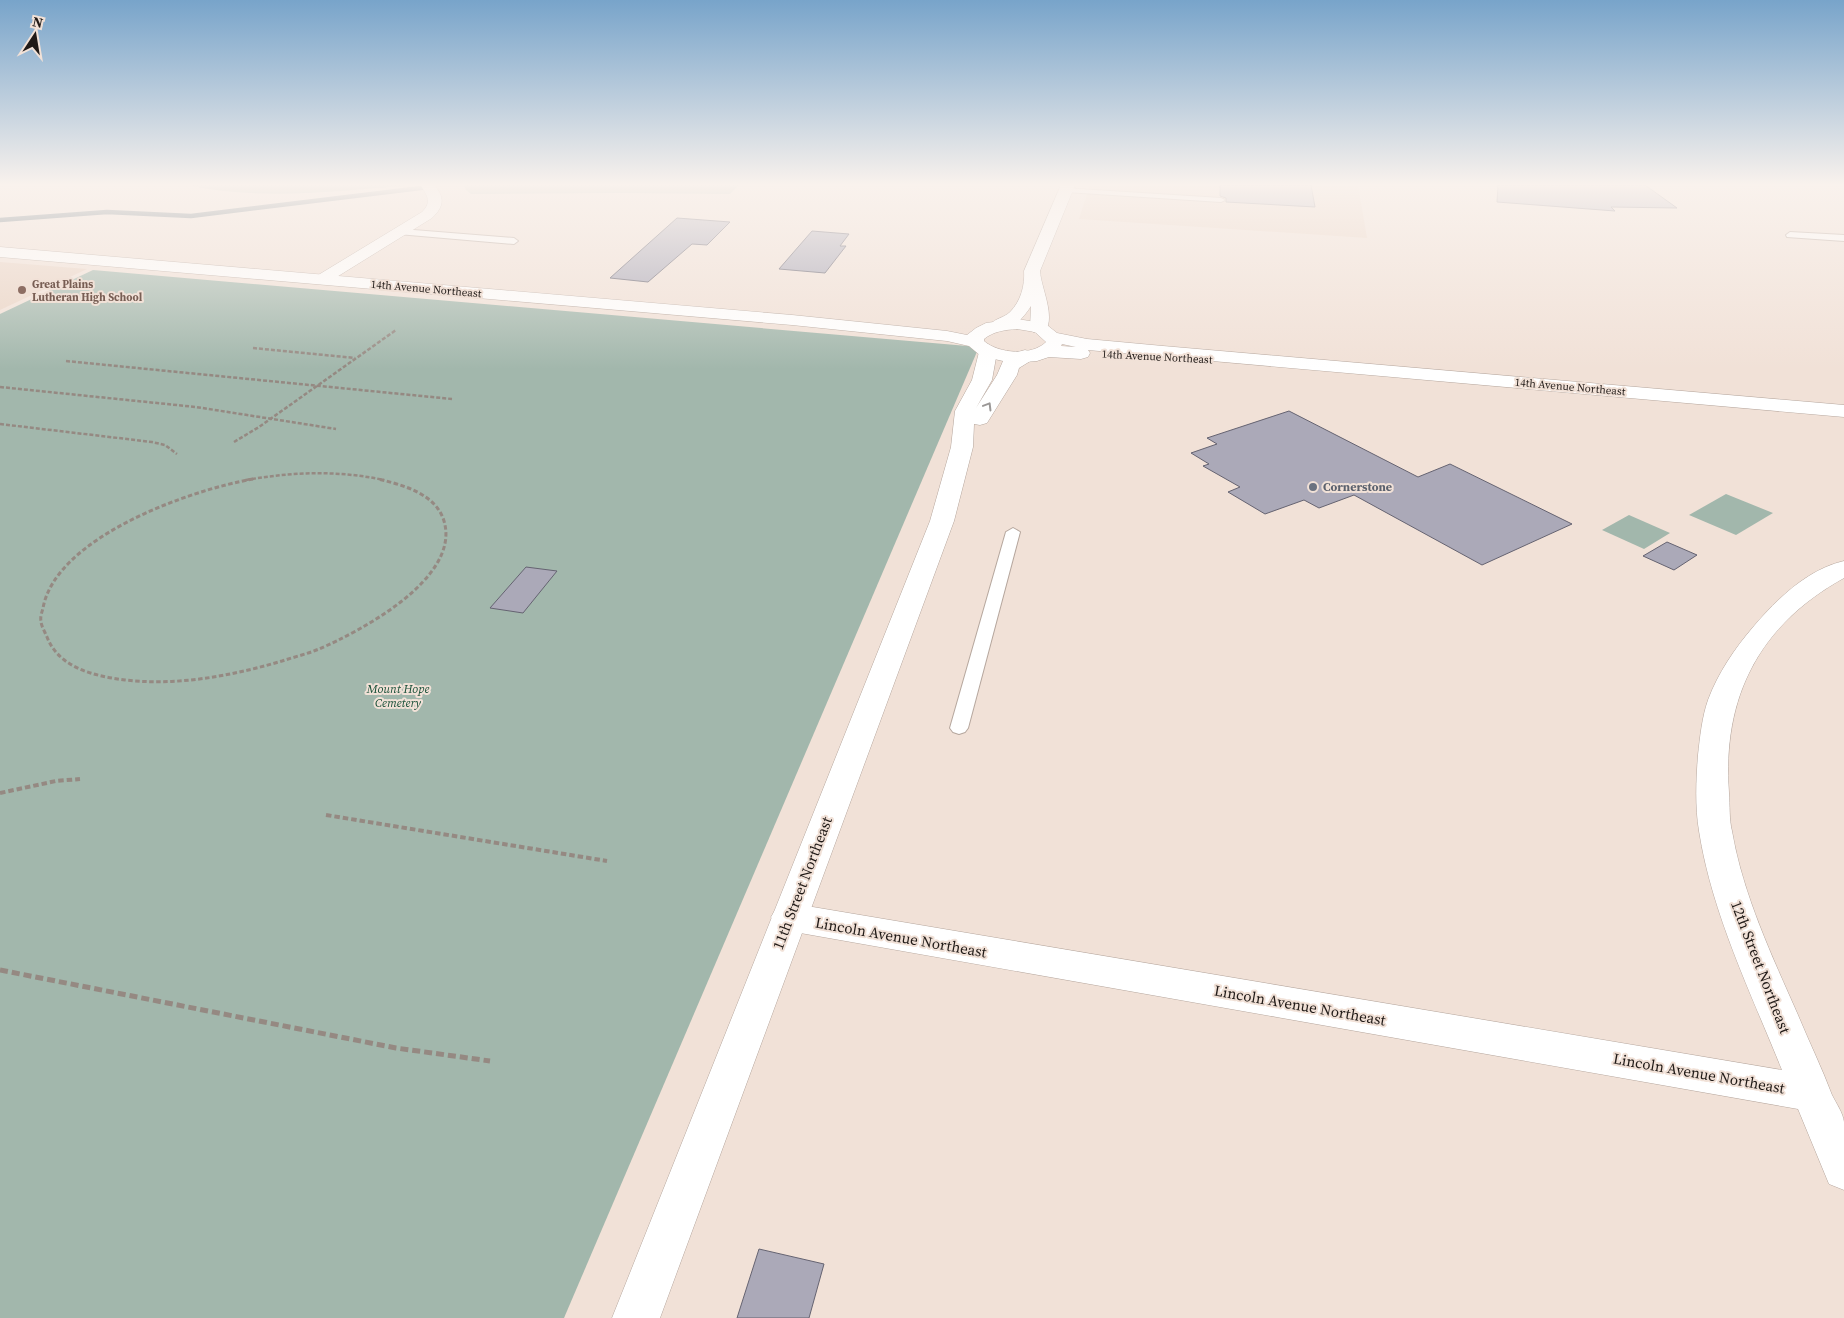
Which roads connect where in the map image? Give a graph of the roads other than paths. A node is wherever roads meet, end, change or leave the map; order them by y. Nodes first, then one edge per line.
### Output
1 (377, 247) edge
2 (1042, 247) edge
3 (0, 252) edge
4 (321, 280) junction
5 (1033, 286) junction
6 (792, 320) junction
7 (994, 326) junction
8 (1046, 339) junction
9 (981, 347) junction
10 (1025, 356) junction
11 (1844, 411) edge
12 (962, 447) junction
13 (1013, 532) dead end
14 (1844, 568) edge
15 (959, 728) dead end
16 (789, 917) junction
17 (1812, 1093) junction
18 (1844, 1170) edge
19 (636, 1318) edge

1 - 4 street
2 - 5 street
3 - 4 street, 14th Avenue Northeast
4 - 6 street, 14th Avenue Northeast
5 - 7 street
5 - 8 street
6 - 7 street, 14th Avenue Northeast
6 - 9 street, 14th Avenue Northeast
7 - 8 street, 14th Avenue Northeast
7 - 9 street
8 - 10 street, 14th Avenue Northeast
8 - 11 street, 14th Avenue Northeast
9 - 10 street, 14th Avenue Northeast
9 - 12 street, 11th Street Northeast
12 -> 10 street, 11th Street Northeast
12 - 16 street, 11th Street Northeast
13 - 15 lane
14 - 17 street, 12th Street Northeast
16 - 17 street, Lincoln Avenue Northeast
16 - 19 street, 11th Street Northeast
17 - 18 street, 12th Street Northeast

